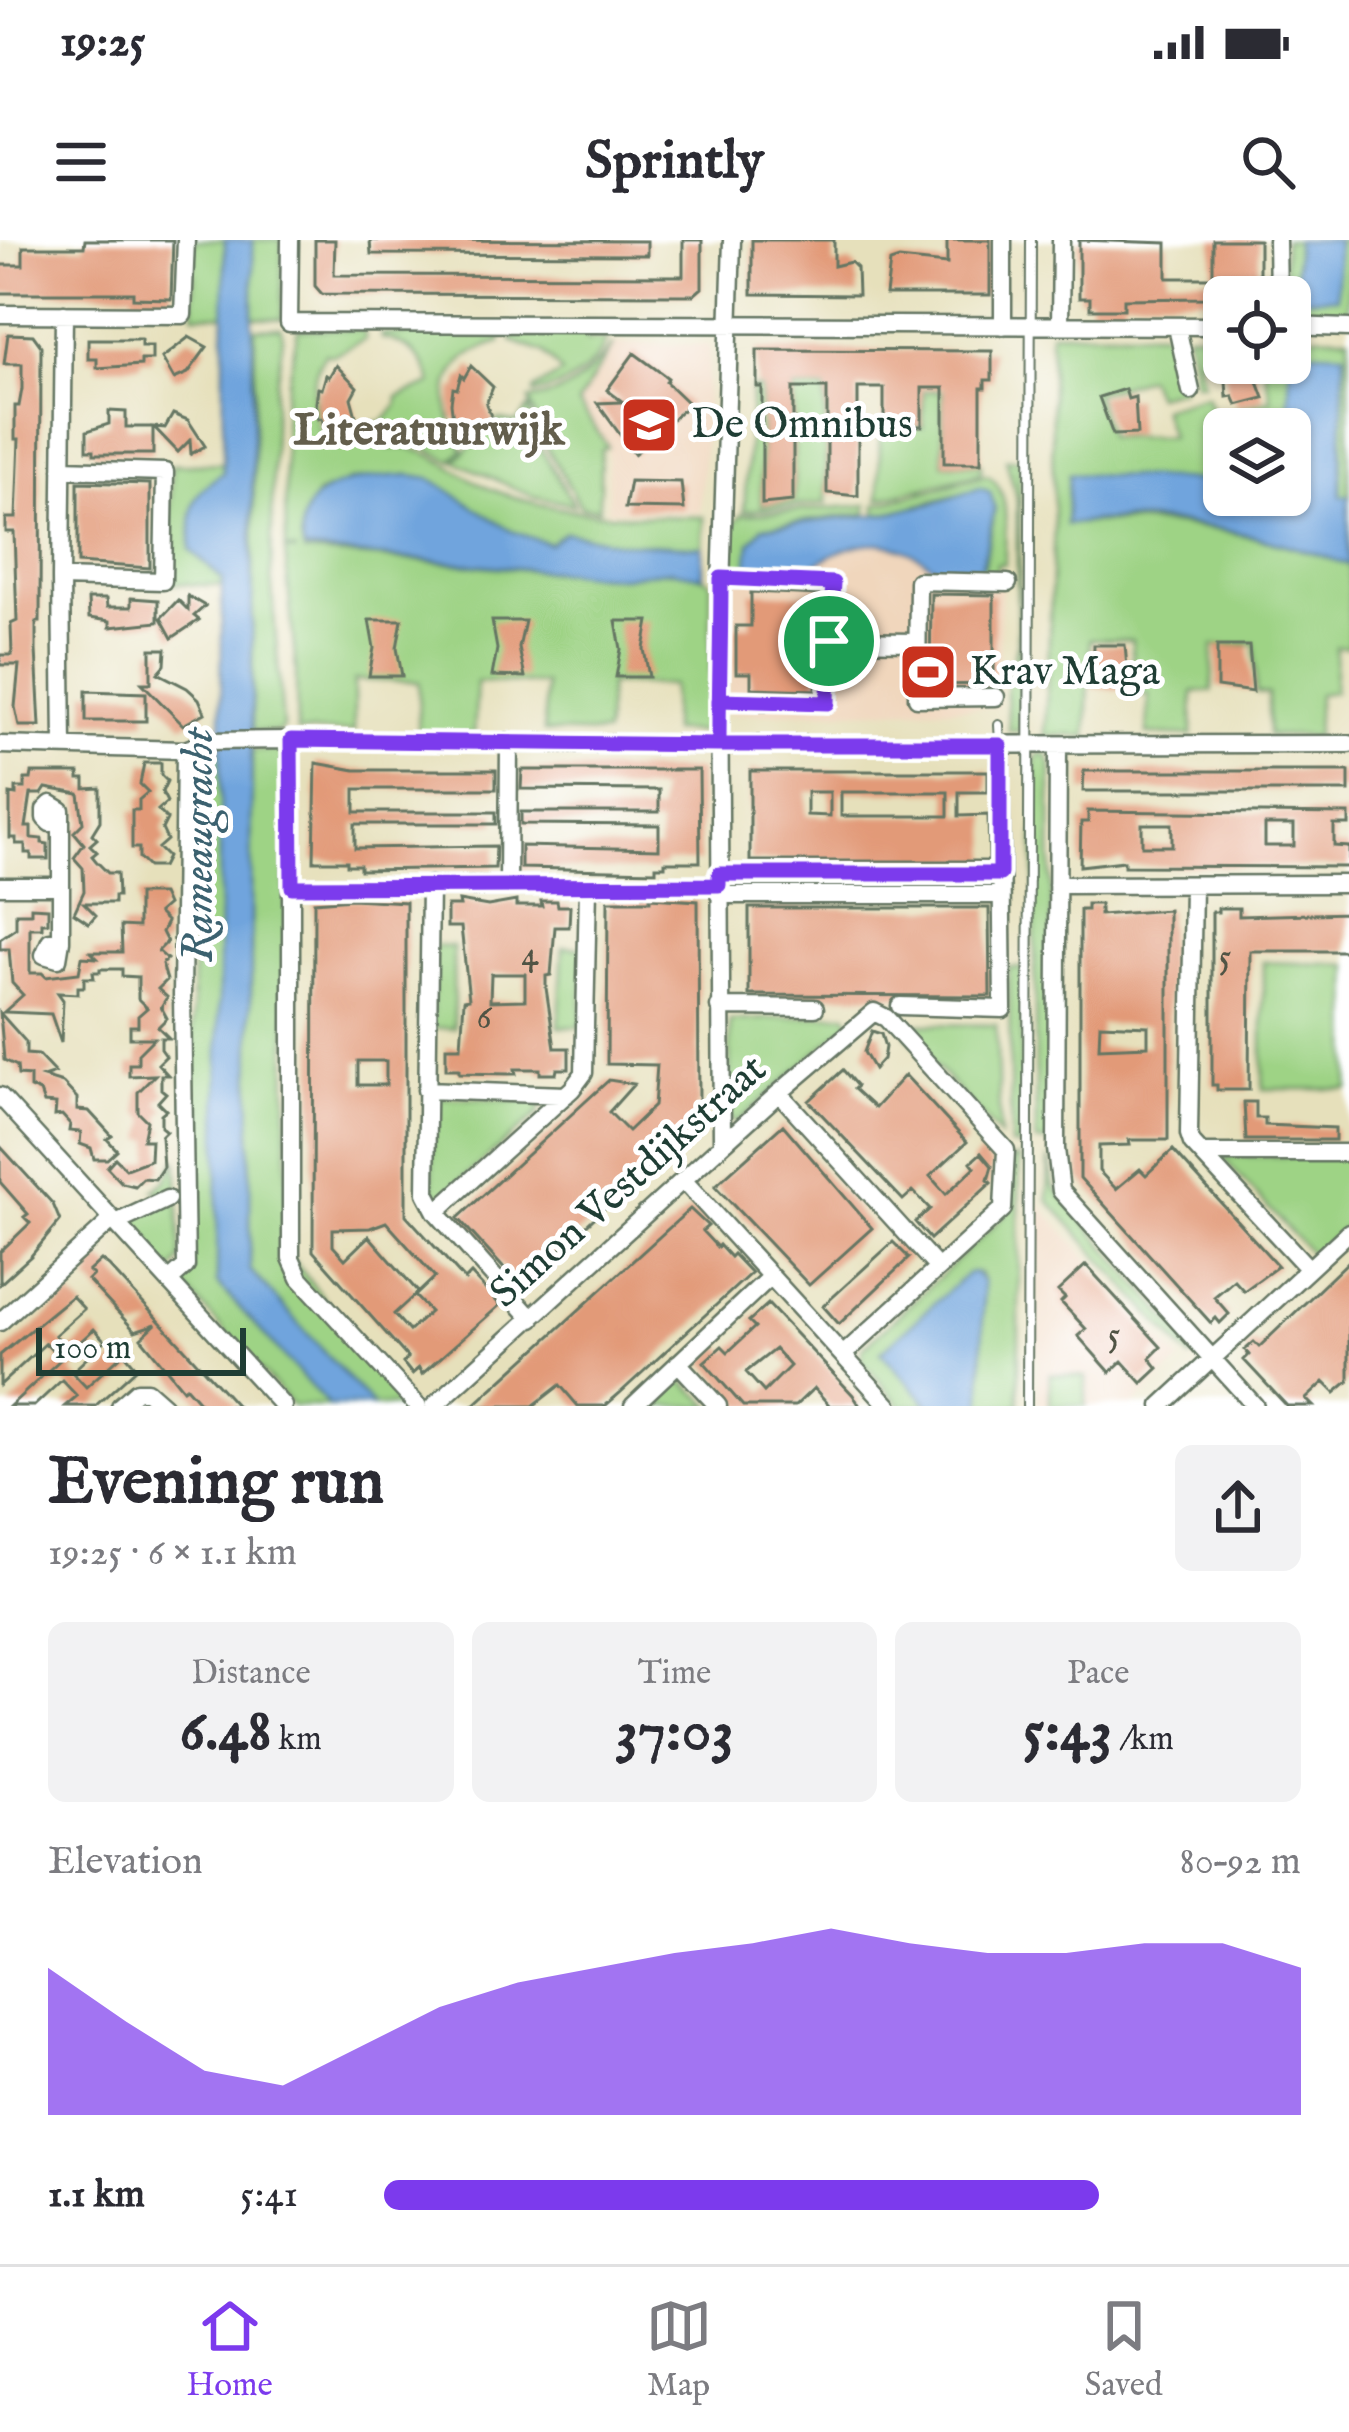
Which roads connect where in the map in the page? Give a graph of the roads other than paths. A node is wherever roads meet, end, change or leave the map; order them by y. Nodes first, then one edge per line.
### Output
1 (186, 240) edge
2 (290, 240) edge
3 (732, 240) edge
4 (1003, 240) edge
5 (1030, 240) edge
6 (1061, 240) edge
7 (1277, 240) edge
8 (1278, 276) edge
9 (0, 314) edge
10 (64, 314) junction
11 (732, 325) junction
12 (1030, 325) junction
13 (1060, 325) junction
14 (1003, 326) junction
15 (1203, 326) edge
16 (1178, 327) junction
17 (1311, 327) edge
18 (1349, 328) edge
19 (1191, 392) dead end
20 (62, 469) junction
21 (61, 578) junction
22 (721, 578) junction
23 (1008, 583) dead end
24 (829, 641) junction
25 (917, 642) junction
26 (996, 697) dead end
27 (719, 700) junction
28 (999, 724) dead end
29 (291, 740) junction
30 (509, 742) junction
31 (1349, 744) edge
32 (0, 745) edge
33 (719, 745) junction
34 (1000, 745) junction
35 (1027, 745) junction
36 (63, 746) junction
37 (1058, 746) junction
38 (184, 750) junction
39 (61, 823) dead end
40 (1000, 874) junction
41 (719, 884) junction
42 (1349, 884) edge
43 (430, 885) junction
44 (1057, 885) junction
45 (1192, 885) junction
46 (0, 886) edge
47 (62, 886) junction
48 (508, 886) junction
49 (292, 887) junction
50 (588, 887) junction
51 (1000, 895) junction
52 (61, 941) dead end
53 (900, 1006) dead end
54 (719, 1007) junction
55 (815, 1008) dead end
56 (426, 1090) junction
57 (779, 1093) junction
58 (566, 1095) junction
59 (0, 1096) edge
60 (722, 1144) junction
61 (1202, 1153) junction
62 (1349, 1153) edge
63 (684, 1180) junction
64 (167, 1198) dead end
65 (436, 1212) junction
66 (115, 1221) junction
67 (1349, 1232) edge
68 (938, 1267) junction
69 (1308, 1268) junction
70 (770, 1277) junction
71 (169, 1281) junction
72 (532, 1318) junction
73 (0, 1322) edge
74 (844, 1354) junction
75 (1213, 1358) junction
76 (678, 1363) junction
77 (120, 1406) edge
78 (164, 1406) edge
79 (283, 1406) edge
80 (418, 1406) edge
81 (434, 1406) edge
82 (633, 1406) edge
83 (718, 1406) edge
84 (889, 1406) edge
85 (1027, 1406) edge
86 (1161, 1406) edge
87 (1255, 1406) edge

1 - 10 street
2 - 11 street
3 - 11 street
4 - 14 street
5 - 12 lane
6 - 13 street
7 - 8 street
9 - 10 street
10 - 20 street
11 - 14 street
11 - 22 street
12 - 13 street
12 - 14 street
12 - 35 lane
13 - 16 street
15 - 16 street
16 - 19 street
17 - 18 street
20 - 21 street
20 - 21 street
21 - 36 street
22 - 24 street
22 - 27 street
23 - 25 street
24 - 25 street
24 - 27 street
25 - 26 street
27 - 33 street
28 - 34 lane
29 - 30 street
29 - 38 street
29 - 49 street
30 - 33 street
30 - 48 street
31 - 37 street
32 - 36 street
33 - 34 street
33 - 41 street
34 - 35 street
34 - 40 street
35 - 37 street
35 - 85 lane
36 - 38 street
37 - 44 street
38 - 71 street
39 - 47 street
40 - 41 street
40 - 51 street
41 - 50 street
41 - 51 street
41 - 54 street
42 - 45 street
43 - 48 street
43 - 49 street
43 - 56 street
44 - 45 street
44 - 75 street
45 - 61 street
46 - 47 street
47 - 52 street
48 - 50 street
49 - 80 street
50 - 58 street
51 - 53 street
54 - 55 street
54 - 60 street
56 - 58 street
56 - 65 street
57 - 60 street, Simon Vestdijkstraat
57 - 68 street
57 - 68 street, Simon Vestdijkstraat
58 - 65 street
59 - 66 street
60 - 63 street, Simon Vestdijkstraat
61 - 62 street
61 - 69 street
63 - 70 street
63 - 72 street, Simon Vestdijkstraat
64 - 66 street
65 - 72 street
66 - 71 street
66 - 73 street
67 - 69 street
68 - 74 street
69 - 75 street
70 - 74 street
70 - 76 street
71 - 79 street
72 - 81 street, Simon Vestdijkstraat
74 - 84 street
75 - 86 street
75 - 87 street
76 - 82 street
76 - 83 street
77 - 78 street

